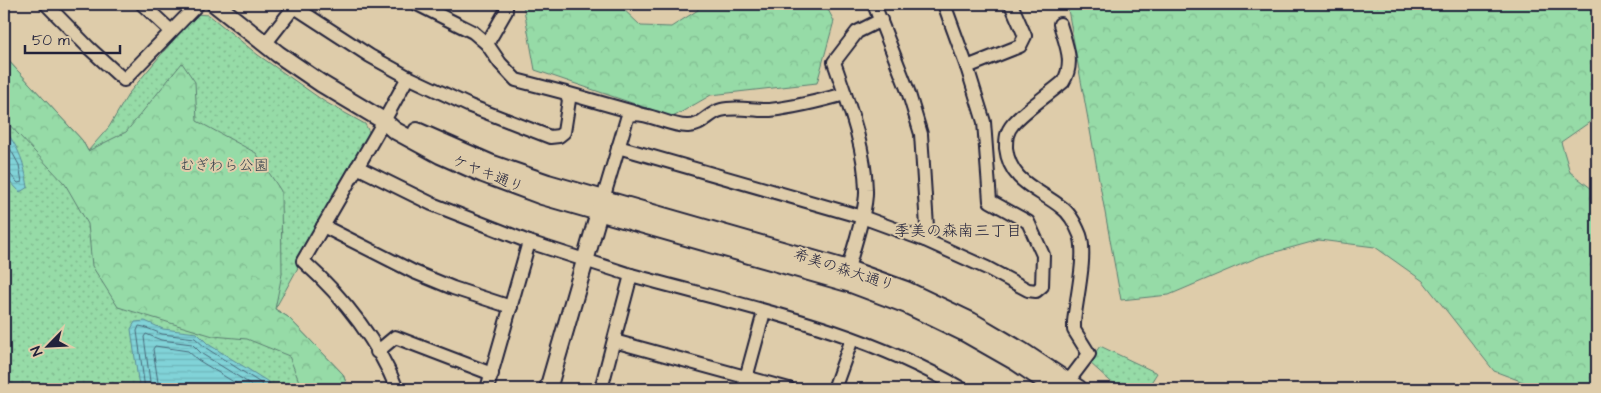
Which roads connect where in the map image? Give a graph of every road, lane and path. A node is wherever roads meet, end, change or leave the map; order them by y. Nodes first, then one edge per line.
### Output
1 (46, 4) edge
2 (142, 4) edge
3 (198, 4) edge
4 (215, 4) edge
5 (416, 4) edge
6 (506, 4) edge
7 (874, 4) edge
8 (944, 4) edge
9 (1011, 4) edge
10 (292, 5) edge
11 (881, 20) junction
12 (1060, 24) dead end
13 (171, 31) junction
14 (265, 44) junction
15 (487, 44) junction
16 (967, 67) junction
17 (408, 77) junction
18 (566, 93) junction
19 (845, 94) junction
20 (637, 113) junction
21 (384, 122) junction
22 (618, 147) junction
23 (357, 167) junction
24 (601, 205) junction
25 (862, 217) junction
26 (323, 226) junction
27 (924, 240) junction
28 (529, 242) junction
29 (585, 260) junction
30 (848, 269) junction
31 (632, 275) junction
32 (511, 307) junction
33 (764, 312) junction
34 (852, 339) junction
35 (614, 341) junction
36 (377, 352) junction
37 (492, 374) junction
38 (745, 384) edge
39 (1066, 387) edge
40 (396, 389) edge
41 (487, 389) edge
42 (548, 389) edge
43 (601, 389) edge
44 (789, 389) edge
45 (834, 389) edge
46 (962, 389) edge

1 - 13 street
2 - 13 street
3 - 13 street
4 - 14 street, ケヤキ通り
5 - 15 street
6 - 15 street
7 - 11 street
8 - 16 street
9 - 16 street
10 - 14 street
10 - 17 street
11 - 19 street
11 - 27 street
12 - 39 street
14 - 21 street, ケヤキ通り
15 - 18 street
16 - 27 street
17 - 18 street
17 - 21 street
18 - 20 street
19 - 20 street
19 - 25 street
20 - 22 street
21 - 23 street
21 - 24 street, ケヤキ通り
22 - 24 street
22 - 25 street
23 - 26 street
23 - 28 street
24 - 29 street
24 - 30 street, 希美の森大通り
24 - 39 street, 希美の森大通り
25 - 27 street
25 - 30 street
26 - 32 street
26 - 36 street
28 - 29 street
28 - 32 street
29 - 31 street
29 - 42 street
30 - 39 street, 希美の森大通り
31 - 33 street
31 - 35 street
32 - 37 street
33 - 34 street
33 - 38 street
34 - 45 street
34 - 46 street
35 - 38 street
35 - 43 street
36 - 37 street
36 - 40 street
37 - 41 street
38 - 44 street

